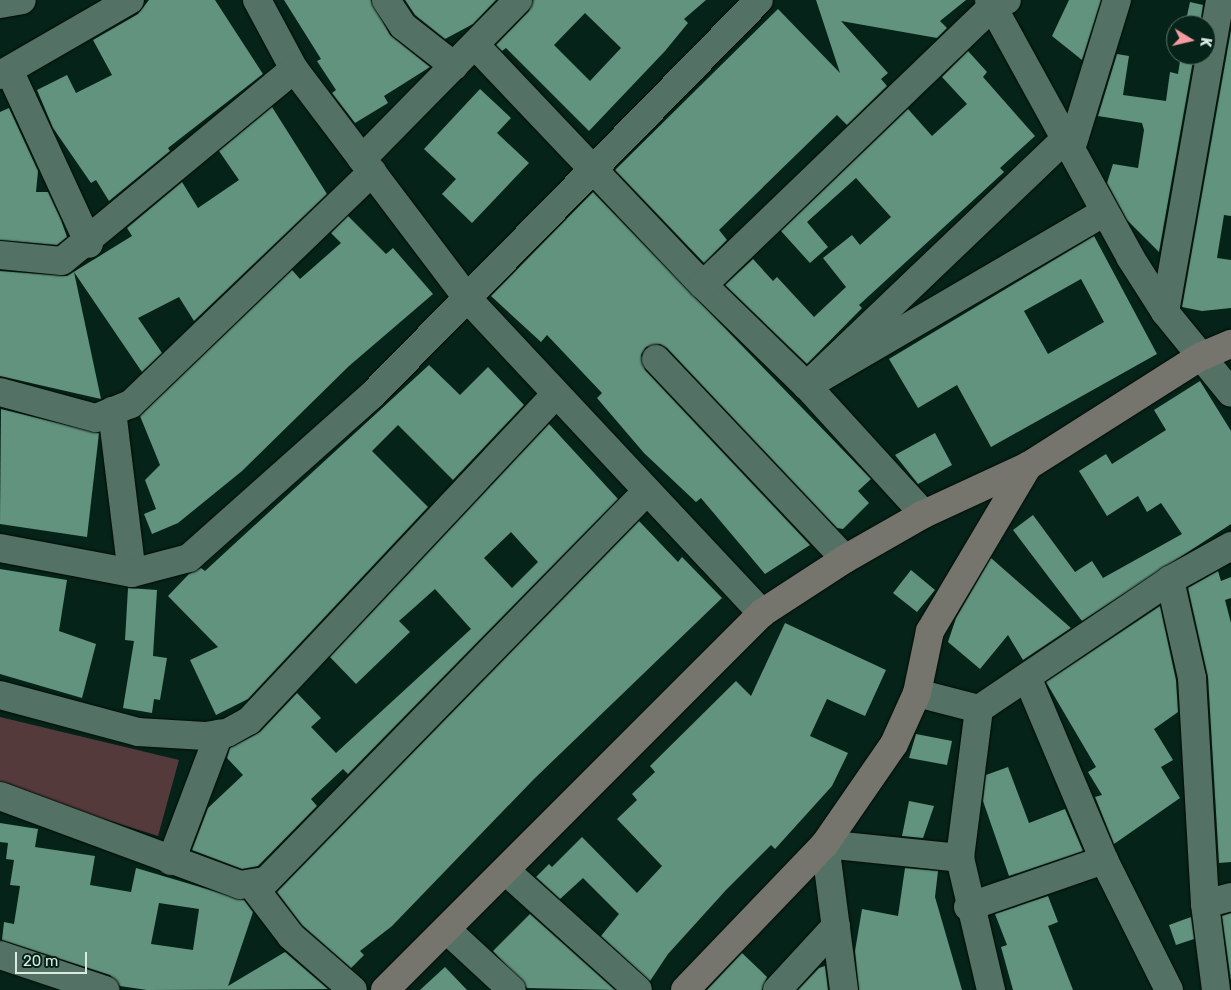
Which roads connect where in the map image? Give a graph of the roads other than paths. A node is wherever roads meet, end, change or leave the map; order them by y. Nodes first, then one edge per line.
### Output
1 (22, 0) edge
2 (130, 0) edge
3 (257, 0) edge
4 (386, 0) edge
5 (518, 0) edge
6 (759, 0) edge
7 (1117, 0) edge
8 (1220, 0) edge
9 (996, 2) edge
10 (0, 4) edge
11 (474, 45) junction
12 (454, 66) junction
13 (294, 69) junction
14 (5, 74) edge
15 (1068, 143) junction
16 (367, 166) junction
17 (591, 170) junction
18 (1105, 212) junction
19 (88, 244) junction
20 (0, 255) edge
21 (703, 285) junction
22 (466, 298) junction
23 (1164, 312) junction
24 (1231, 344) edge
25 (1200, 357) junction
26 (656, 359) dead end
27 (807, 386) junction
28 (0, 392) edge
29 (1231, 393) edge
30 (555, 395) junction
31 (112, 411) junction
32 (1028, 466) junction
33 (645, 493) junction
34 (924, 514) junction
35 (1231, 546) edge
36 (0, 548) edge
37 (845, 559) junction
38 (132, 573) junction
39 (1170, 580) junction
40 (762, 613) junction
41 (1028, 679) junction
42 (917, 693) junction
43 (0, 695) edge
44 (979, 709) junction
45 (219, 734) junction
46 (0, 796) edge
47 (825, 844) junction
48 (960, 858) junction
49 (1104, 860) junction
50 (171, 861) junction
51 (506, 872) junction
52 (252, 885) junction
53 (1231, 897) edge
54 (1204, 904) junction
55 (968, 907) junction
56 (836, 926) junction
57 (447, 930) junction
58 (0, 956) edge
59 (105, 990) edge
60 (353, 990) edge
61 (385, 990) edge
62 (512, 990) edge
63 (638, 990) edge
64 (685, 990) edge
65 (776, 990) edge
66 (844, 990) edge
67 (991, 990) edge
68 (1170, 990) edge
69 (1216, 990) edge

1 - 10 street
2 - 14 street
3 - 13 street
4 - 12 street
5 - 11 street
6 - 17 street
7 - 15 street
8 - 23 street
9 - 15 street
9 - 21 street
11 - 12 street
11 - 17 street
12 - 16 street
13 - 16 street
13 - 19 street
14 - 19 street
15 - 18 street
15 - 27 street
16 - 22 street
16 - 31 street
17 - 21 street
17 - 22 street
18 - 23 street
18 - 27 street
19 - 20 street
21 - 27 street
22 - 30 street
22 - 38 street
23 - 25 street
24 - 25 street
25 - 29 street
25 - 32 street
26 - 37 street
27 - 34 street
28 - 31 street
30 - 33 street
30 - 45 street
31 - 38 street
32 - 34 street
32 - 42 street
33 - 40 street
33 - 52 street
34 - 37 street
35 - 39 street
36 - 38 street
37 - 40 street
39 - 41 street
39 - 54 street
40 - 51 street
41 - 44 street
41 - 49 street
42 - 44 street
42 - 47 street
43 - 45 street
44 - 48 street
45 - 50 street
46 - 50 street
47 - 48 street
47 - 56 street
47 - 64 street
48 - 55 street
49 - 55 street
49 - 68 street
50 - 52 street
51 - 57 street
51 - 63 street
52 - 60 street
53 - 54 street
54 - 69 street
55 - 67 street
56 - 65 street
56 - 66 street
57 - 61 street
57 - 62 street
58 - 59 street

